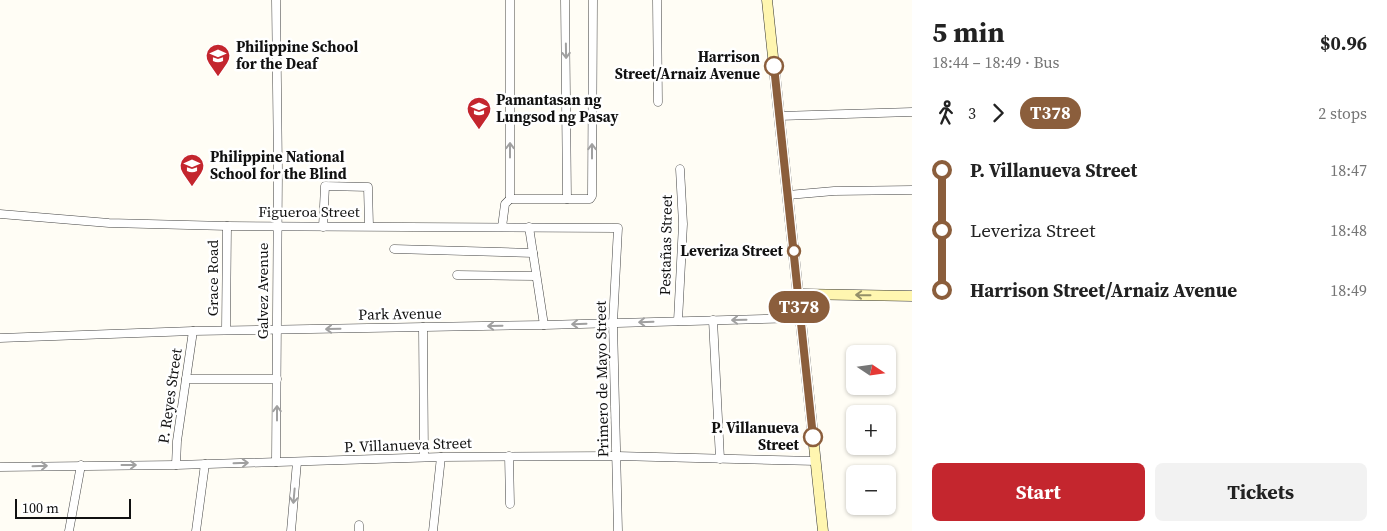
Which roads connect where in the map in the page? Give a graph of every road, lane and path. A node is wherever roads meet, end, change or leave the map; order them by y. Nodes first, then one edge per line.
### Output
1 (276, 0) edge
2 (510, 0) edge
3 (565, 0) edge
4 (593, 0) edge
5 (657, 0) edge
6 (767, 0) edge
7 (658, 102) dead end
8 (912, 112) edge
9 (779, 116) junction
10 (680, 170) dead end
11 (912, 190) edge
12 (788, 195) junction
13 (510, 199) junction
14 (567, 199) junction
15 (0, 214) edge
16 (227, 226) junction
17 (276, 226) junction
18 (323, 226) junction
19 (370, 226) junction
20 (502, 227) junction
21 (529, 227) junction
22 (618, 228) joint
23 (394, 249) dead end
24 (533, 253) junction
25 (457, 275) dead end
26 (536, 276) junction
27 (798, 294) junction
28 (912, 296) edge
29 (801, 318) junction
30 (713, 320) junction
31 (678, 321) junction
32 (613, 323) junction
33 (544, 325) junction
34 (423, 327) junction
35 (226, 330) junction
36 (277, 330) junction
37 (193, 331) junction
38 (0, 338) edge
39 (186, 379) junction
40 (277, 379) junction
41 (509, 456) junction
42 (617, 456) junction
43 (441, 457) junction
44 (424, 458) junction
45 (720, 459) junction
46 (816, 461) junction
47 (276, 462) junction
48 (297, 462) junction
49 (205, 464) junction
50 (81, 465) junction
51 (176, 465) junction
52 (0, 467) edge
53 (510, 504) dead end
54 (69, 531) edge
55 (196, 531) edge
56 (291, 531) edge
57 (433, 531) edge
58 (618, 531) edge
59 (823, 531) edge

1 - 17 street, Galvez Avenue
13 -> 2 street
3 -> 14 street
14 -> 4 street
5 - 7 street
6 - 9 main road
8 - 9 street
9 - 12 main road
10 - 31 street, Pestañas Street
11 - 12 street
12 - 27 main road
13 - 14 street
13 - 20 street
15 - 16 street, Figueroa Street
16 - 17 street, Figueroa Street
16 - 35 street, Grace Road
17 - 18 street, Figueroa Street
17 - 36 street, Galvez Avenue
18 - 19 street, Figueroa Street
18 - 19 street
19 - 20 street, Figueroa Street
20 - 21 street, Figueroa Street
21 - 22 street, Figueroa Street
21 - 24 street
22 - 32 street, Primero de Mayo Street
23 - 24 street
24 - 26 street
25 - 26 street
26 - 33 street
28 -> 27 main road
27 - 29 main road
29 -> 30 street, Park Avenue
29 - 46 main road
30 - 31 street, Park Avenue
30 - 45 street
31 -> 32 street, Park Avenue
32 -> 33 street, Park Avenue
32 - 42 street, Primero de Mayo Street
33 -> 34 street, Park Avenue
34 -> 36 street, Park Avenue
34 - 44 street
35 - 36 street, Park Avenue
35 - 37 street, Park Avenue
36 - 40 street, Galvez Avenue
37 - 38 street, Park Avenue
37 - 39 street, P. Reyes Street
39 - 40 street
39 - 51 street, P. Reyes Street
47 -> 40 street, Galvez Avenue
41 - 42 street, P. Villanueva Street
41 - 43 street, P. Villanueva Street
41 - 53 street
42 - 45 street, P. Villanueva Street
42 - 58 street, Primero de Mayo Street
43 - 44 street, P. Villanueva Street
43 - 57 street
44 - 48 street, P. Villanueva Street
45 - 46 street, P. Villanueva Street
46 - 59 main road
47 - 48 street, P. Villanueva Street
49 -> 47 street, P. Villanueva Street
48 -> 56 street
49 - 51 street, P. Villanueva Street
49 - 55 street
50 -> 51 street, P. Villanueva Street
52 -> 50 street, P. Villanueva Street
50 - 54 street

